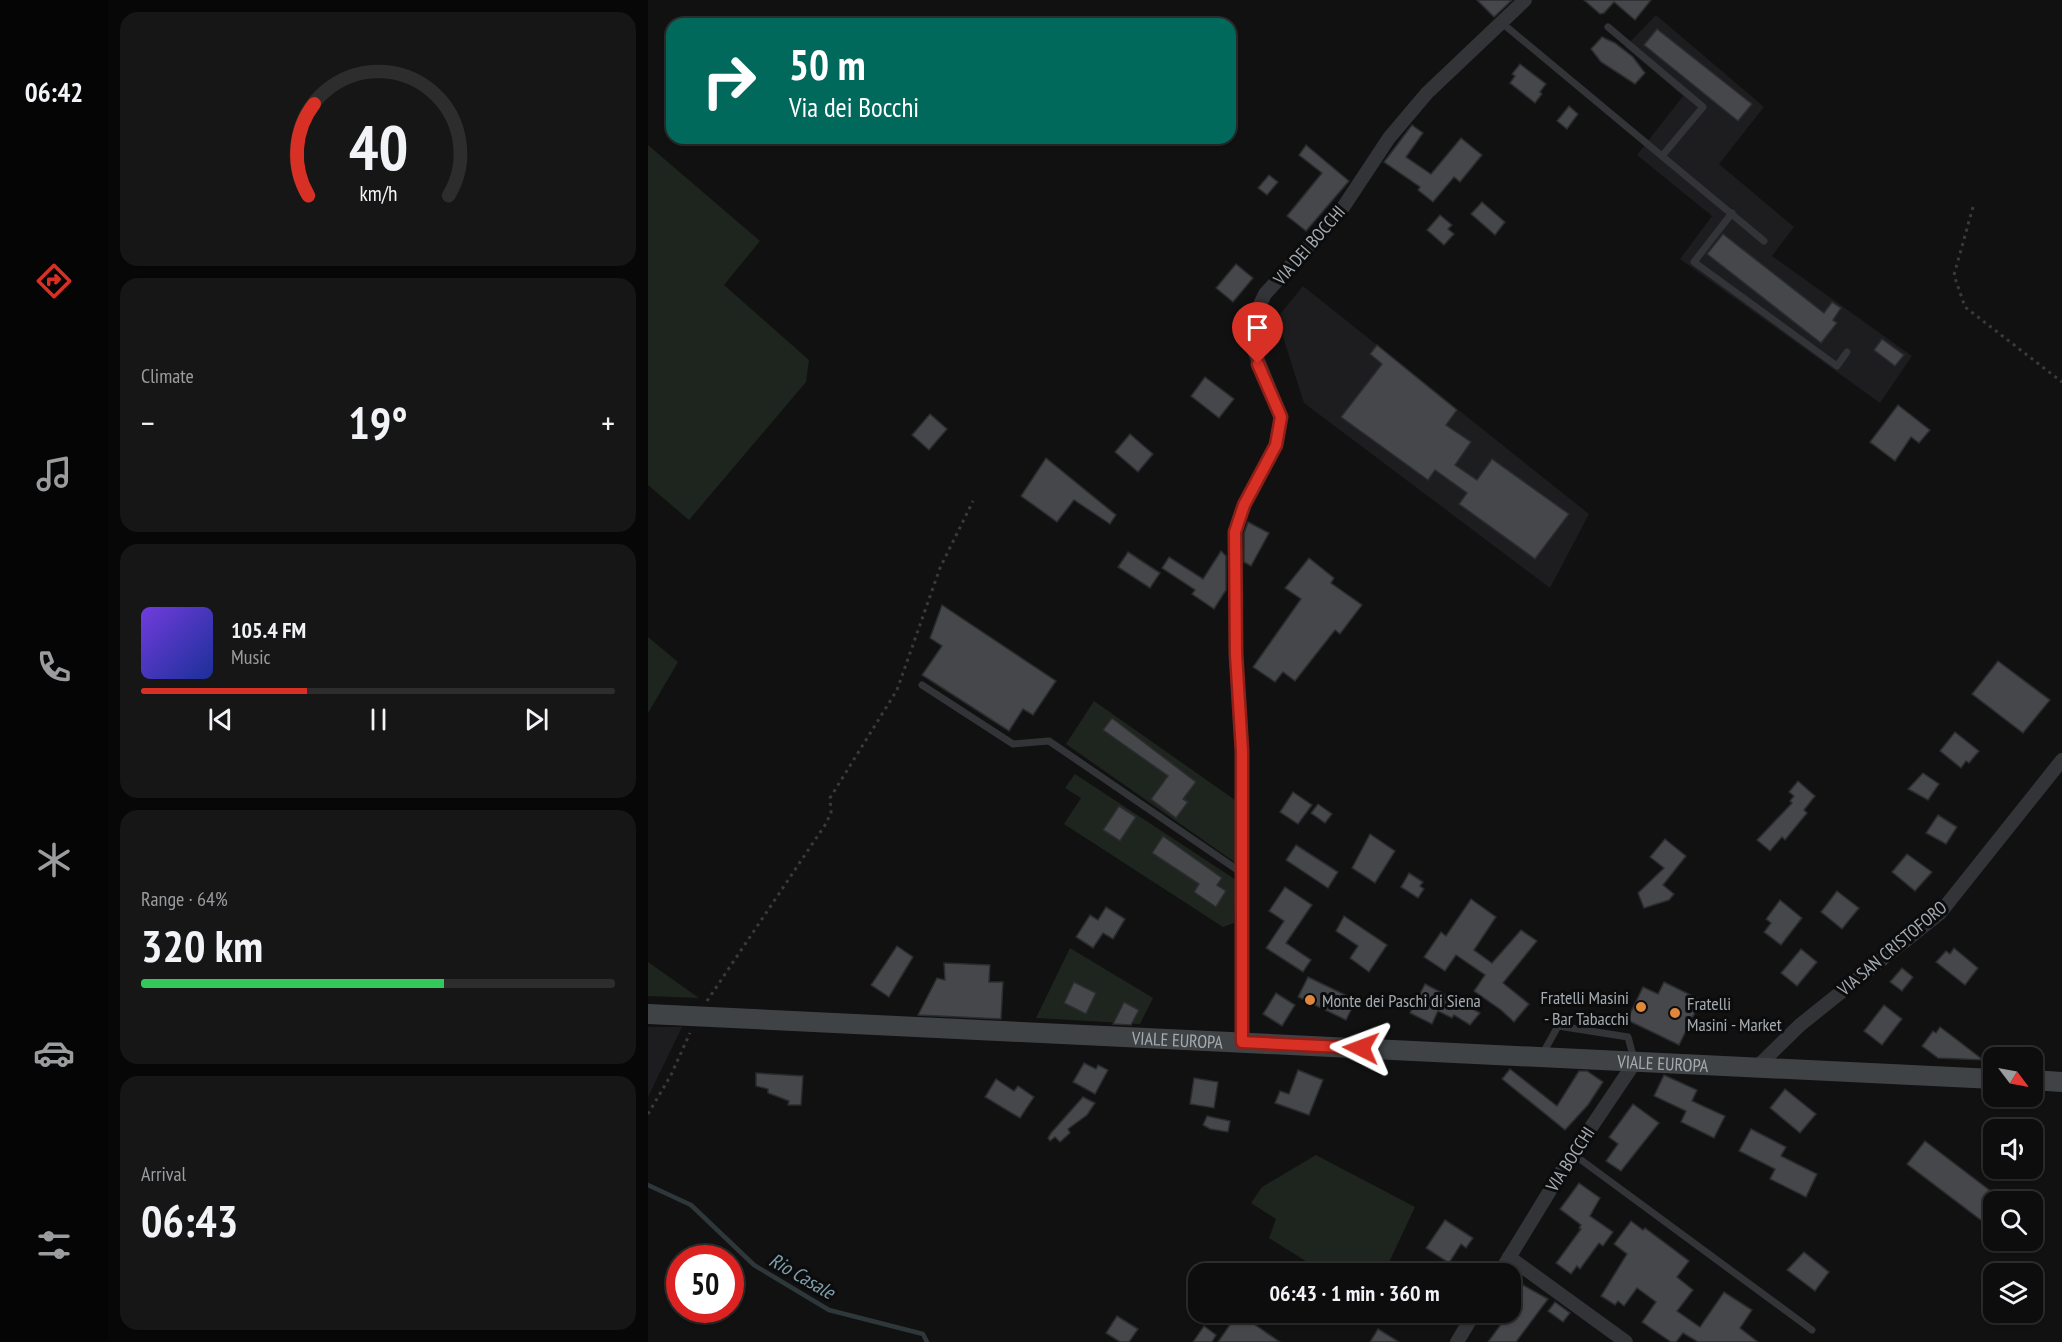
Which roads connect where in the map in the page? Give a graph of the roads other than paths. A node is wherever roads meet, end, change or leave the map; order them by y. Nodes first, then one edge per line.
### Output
1 (1525, 0) edge
2 (1502, 23) junction
3 (1608, 27) dead end
4 (1662, 156) junction
5 (1732, 213) junction
6 (1764, 241) dead end
7 (1847, 352) dead end
8 (922, 685) dead end
9 (2062, 760) edge
10 (1242, 873) junction
11 (648, 1014) edge
12 (1242, 1042) junction
13 (1541, 1058) junction
14 (1635, 1062) junction
15 (1755, 1069) junction
16 (1983, 1079) edge
17 (2043, 1081) edge
18 (2062, 1082) edge
19 (1573, 1154) junction
20 (1509, 1257) junction
21 (1505, 1263) edge
22 (1468, 1323) edge
23 (1812, 1330) dead end
24 (1457, 1342) edge
25 (1626, 1342) edge

1 - 2 street, VIA DEI BOCCHI
2 - 4 lane
2 - 10 street, VIA DEI BOCCHI
3 - 4 lane
4 - 5 lane
5 - 6 lane
5 - 7 lane
8 - 10 lane
9 - 15 street, VIA SAN CRISTOFORO
10 - 12 street, VIA DEI BOCCHI
11 - 12 main road, VIALE EUROPA
12 - 13 main road, VIALE EUROPA
13 - 14 main road, VIALE EUROPA
13 - 14 lane
14 - 15 main road, VIALE EUROPA
14 - 19 street, VIA BOCCHI
15 - 16 main road, VIALE EUROPA
17 - 18 main road
19 - 20 street, VIA BOCCHI
19 - 23 lane
20 - 21 street, VIA BOCCHI
20 - 25 street
22 - 24 street

